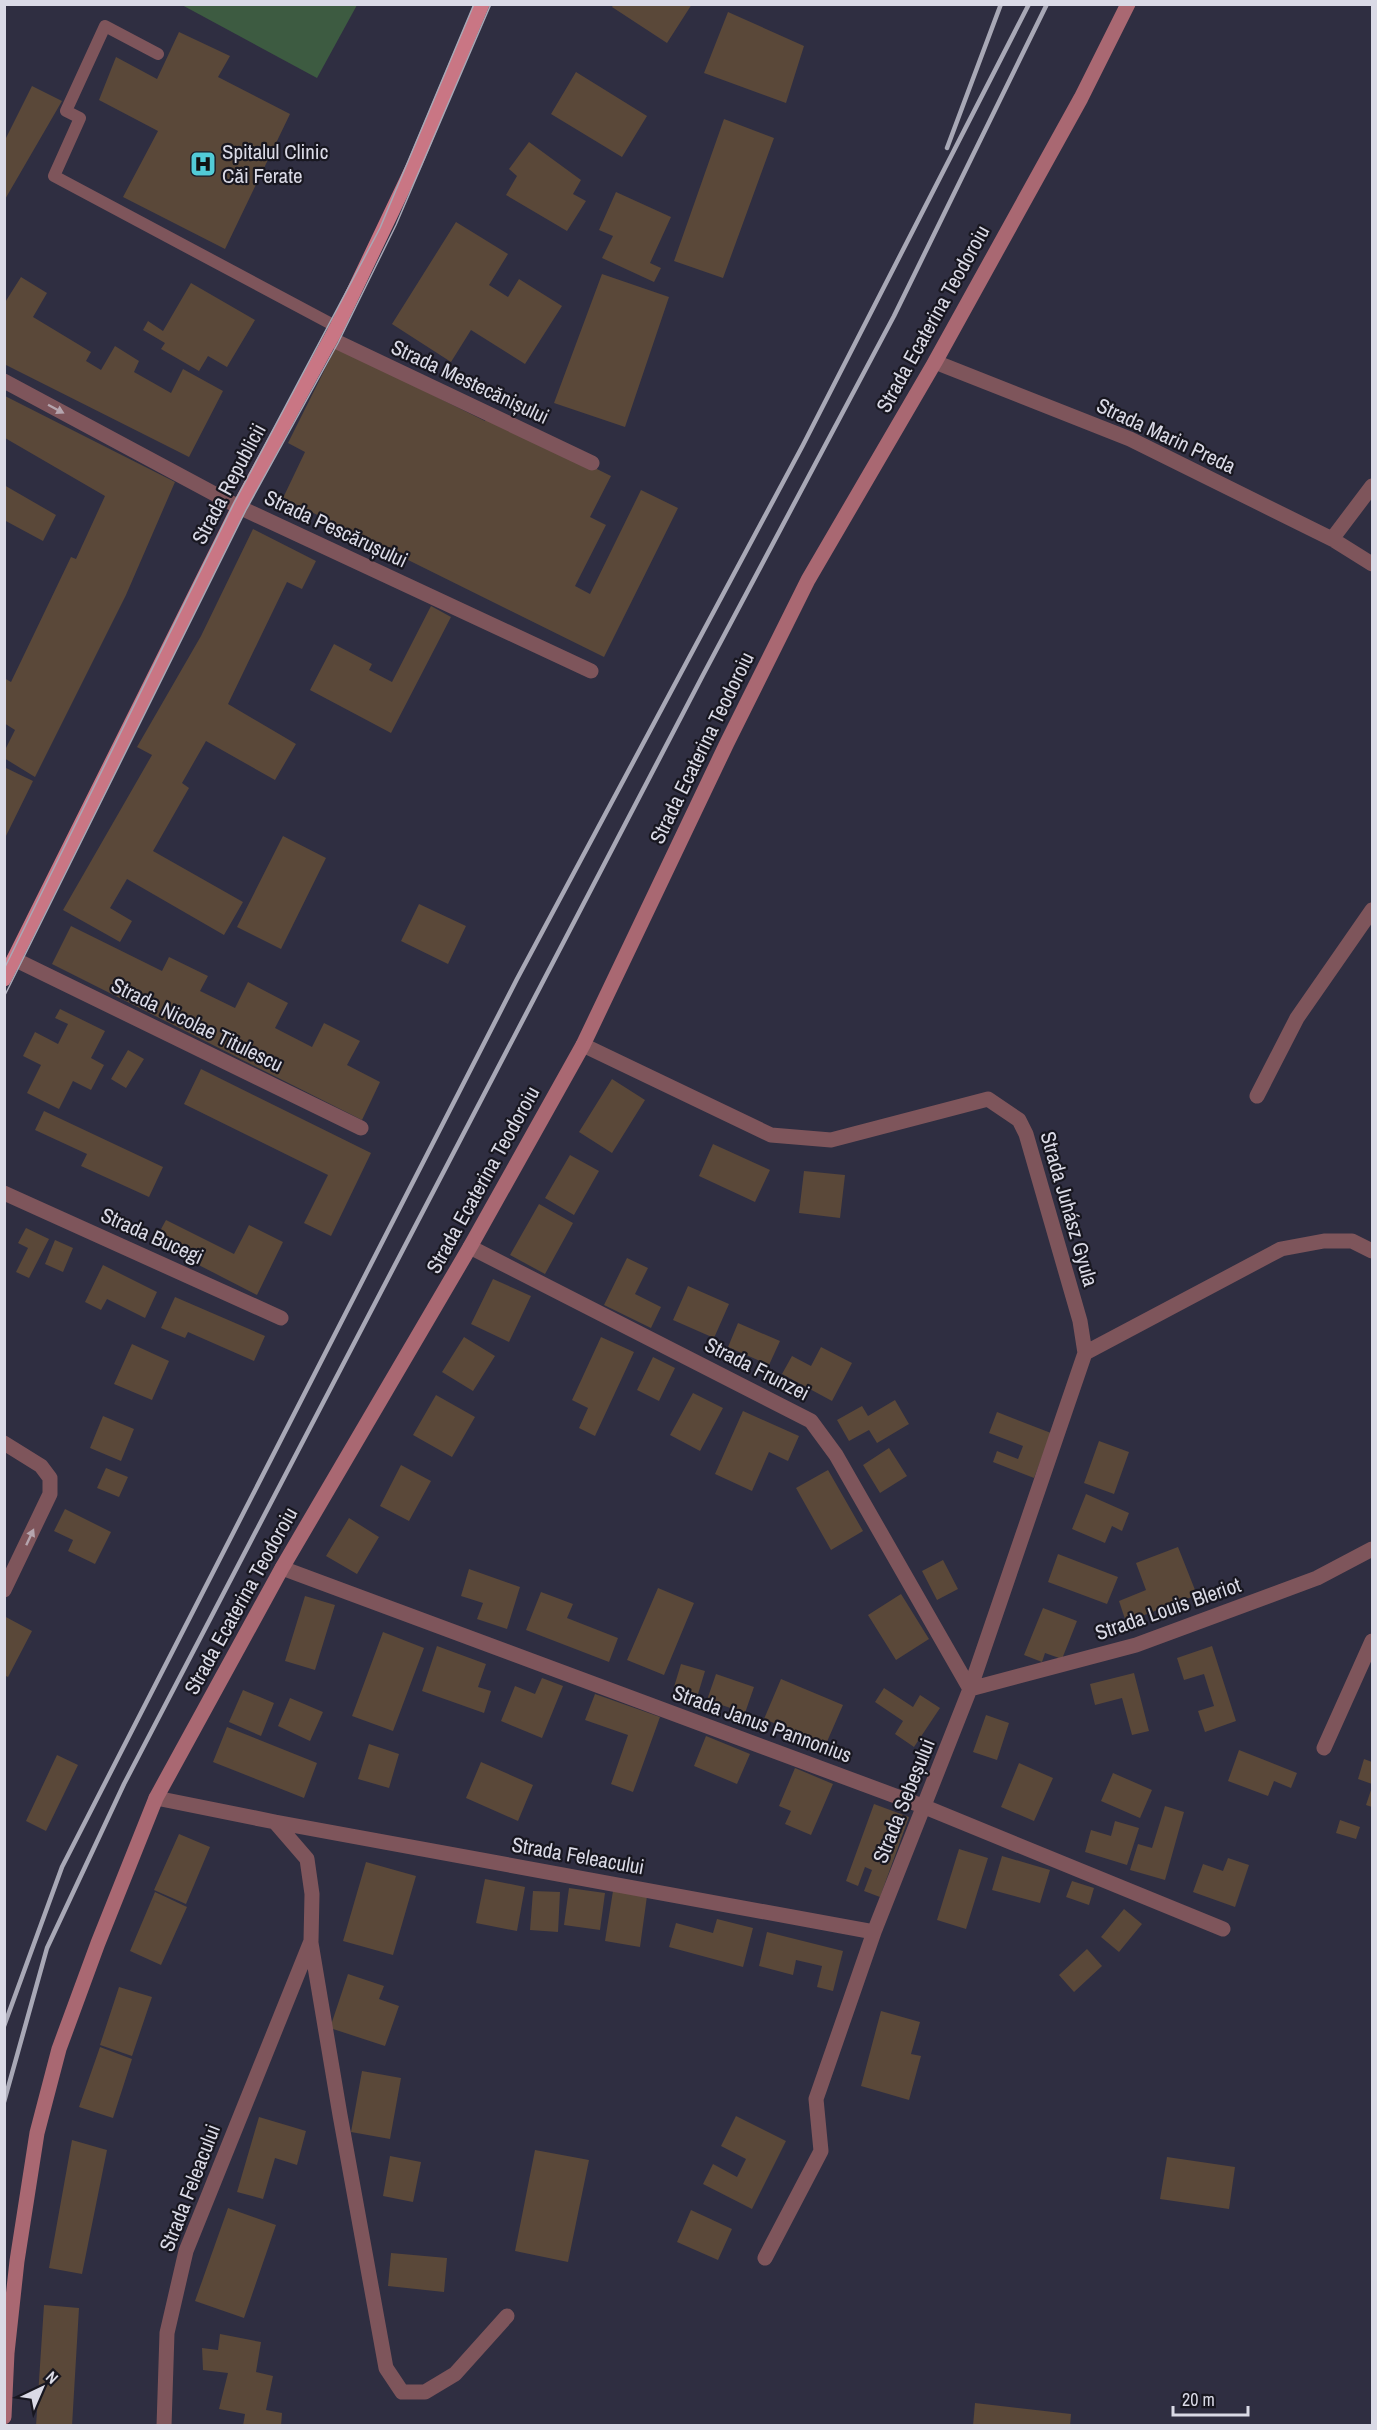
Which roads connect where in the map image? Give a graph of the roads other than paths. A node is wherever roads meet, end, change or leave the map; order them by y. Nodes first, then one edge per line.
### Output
1 (482, 4) edge
2 (1128, 4) edge
3 (158, 54) dead end
4 (334, 333) junction
5 (935, 362) junction
6 (4, 381) edge
7 (592, 463) dead end
8 (1372, 486) edge
9 (239, 507) junction
10 (1332, 539) junction
11 (1372, 564) edge
12 (591, 671) dead end
13 (1372, 910) edge
14 (14, 959) junction
15 (4, 979) edge
16 (583, 1045) junction
17 (1257, 1096) dead end
18 (361, 1128) dead end
19 (4, 1192) edge
20 (470, 1247) junction
21 (1372, 1251) edge
22 (282, 1318) dead end
23 (1085, 1353) junction
24 (4, 1443) edge
25 (1372, 1549) edge
26 (282, 1568) junction
27 (4, 1590) edge
28 (1372, 1641) edge
29 (970, 1689) junction
30 (1324, 1748) dead end
31 (156, 1798) junction
32 (925, 1807) junction
33 (275, 1822) junction
34 (1223, 1929) dead end
35 (874, 1932) junction
36 (311, 1941) junction
37 (765, 2258) dead end
38 (507, 2316) dead end
39 (4, 2418) edge
40 (164, 2426) edge

1 - 4 main road, Strada Republicii
2 - 5 main road, Strada Ecaterina Teodoroiu
3 - 4 lane
4 - 7 street, Strada Mestecănișului
4 - 9 main road, Strada Republicii
5 - 10 street, Strada Marin Preda
5 - 16 main road, Strada Ecaterina Teodoroiu
6 -> 9 street, Strada Pescărușului
8 - 10 street
9 - 12 street, Strada Pescărușului
9 - 14 main road, Strada Republicii
10 - 11 street, Strada Marin Preda
13 - 17 street
14 - 15 main road, Strada Republicii
14 - 18 street, Strada Nicolae Titulescu
16 - 20 main road, Strada Ecaterina Teodoroiu
16 - 23 street, Strada Juhász Gyula
19 - 22 street, Strada Bucegi
20 - 26 main road, Strada Ecaterina Teodoroiu
20 - 29 street, Strada Frunzei
21 - 23 street
23 - 29 street, Strada Sebeșului
27 -> 24 street
25 - 29 street, Strada Louis Bleriot
26 - 31 main road, Strada Ecaterina Teodoroiu
26 - 32 street, Strada Janus Pannonius
28 - 30 street
29 - 32 street, Strada Sebeșului
31 - 33 street, Strada Feleacului
31 - 39 main road, Strada Ecaterina Teodoroiu
32 - 34 street, Strada Janus Pannonius
32 - 35 street, Strada Sebeșului
33 - 35 street, Strada Feleacului
33 - 36 street, Strada Feleacului
35 - 37 street, Strada Sebeșului
36 - 38 street, Strada Feleacului
36 - 40 street, Strada Feleacului

